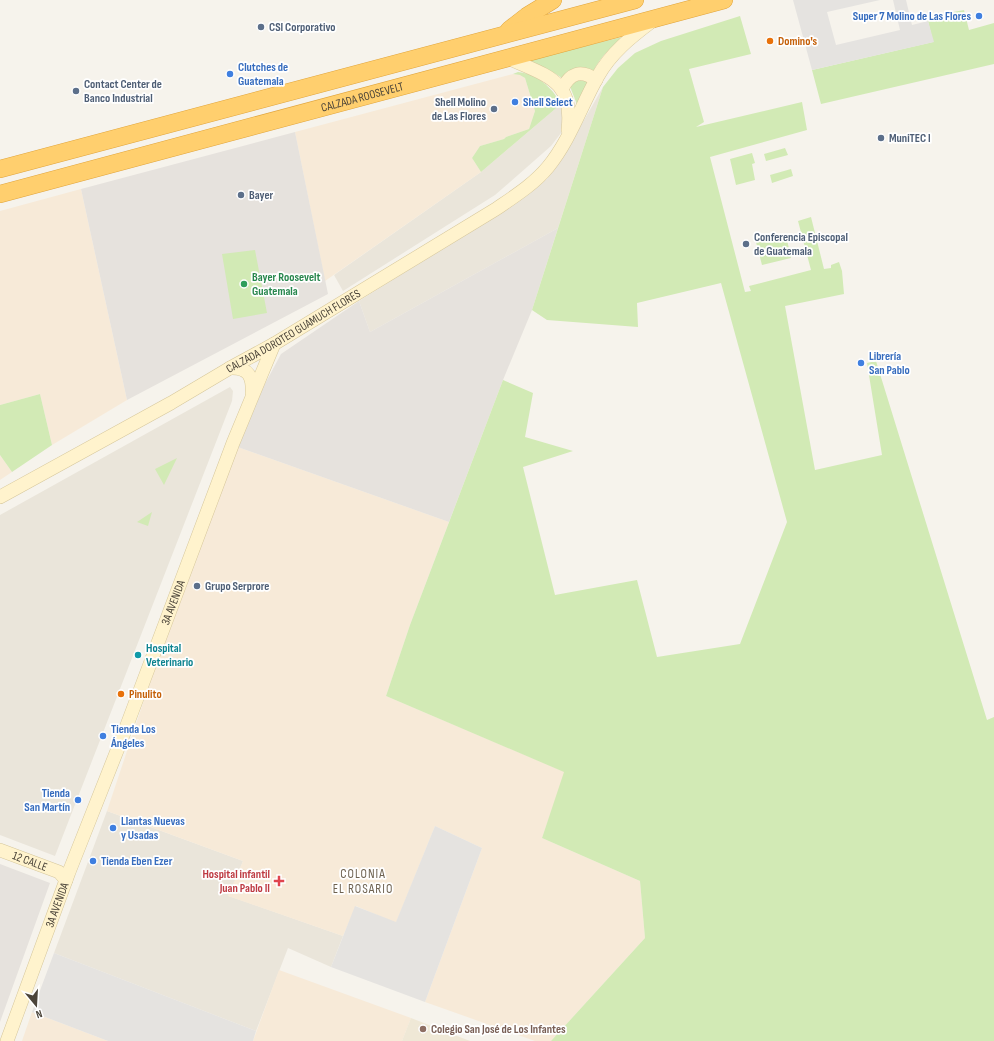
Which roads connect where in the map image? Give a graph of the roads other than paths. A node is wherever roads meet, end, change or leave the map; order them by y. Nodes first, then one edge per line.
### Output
1 (553, 0) edge
2 (635, 0) edge
3 (724, 0) edge
4 (657, 17) junction
5 (503, 35) junction
6 (508, 58) junction
7 (596, 80) junction
8 (562, 89) junction
9 (264, 98) junction
10 (267, 122) junction
11 (567, 139) junction
12 (0, 169) edge
13 (0, 194) edge
14 (274, 344) junction
15 (230, 368) junction
16 (252, 398) junction
17 (0, 497) edge
18 (0, 850) edge
19 (65, 875) junction
20 (7, 1041) edge

1 - 5 highway
2 - 5 highway, CALZADA ROOSEVELT
3 - 4 highway, CALZADA ROOSEVELT
4 - 6 highway, CALZADA ROOSEVELT
4 - 7 main road, CALZADA DOROTEO GUAMUCH FLORES
5 - 9 highway, CALZADA ROOSEVELT
6 - 8 main road
6 - 10 highway, CALZADA ROOSEVELT
7 - 8 main road
7 - 11 main road, CALZADA DOROTEO GUAMUCH FLORES
8 - 11 main road
9 - 10 highway
9 - 12 highway, CALZADA ROOSEVELT
10 - 13 highway, CALZADA ROOSEVELT
11 - 14 main road, CALZADA DOROTEO GUAMUCH FLORES
14 - 15 main road, CALZADA DOROTEO GUAMUCH FLORES
14 - 16 main road, 3A AVENIDA
15 - 16 main road
15 - 17 main road, CALZADA DOROTEO GUAMUCH FLORES
16 - 19 main road, 3A AVENIDA
18 - 19 main road, 12 CALLE
19 - 20 main road, 3A AVENIDA

